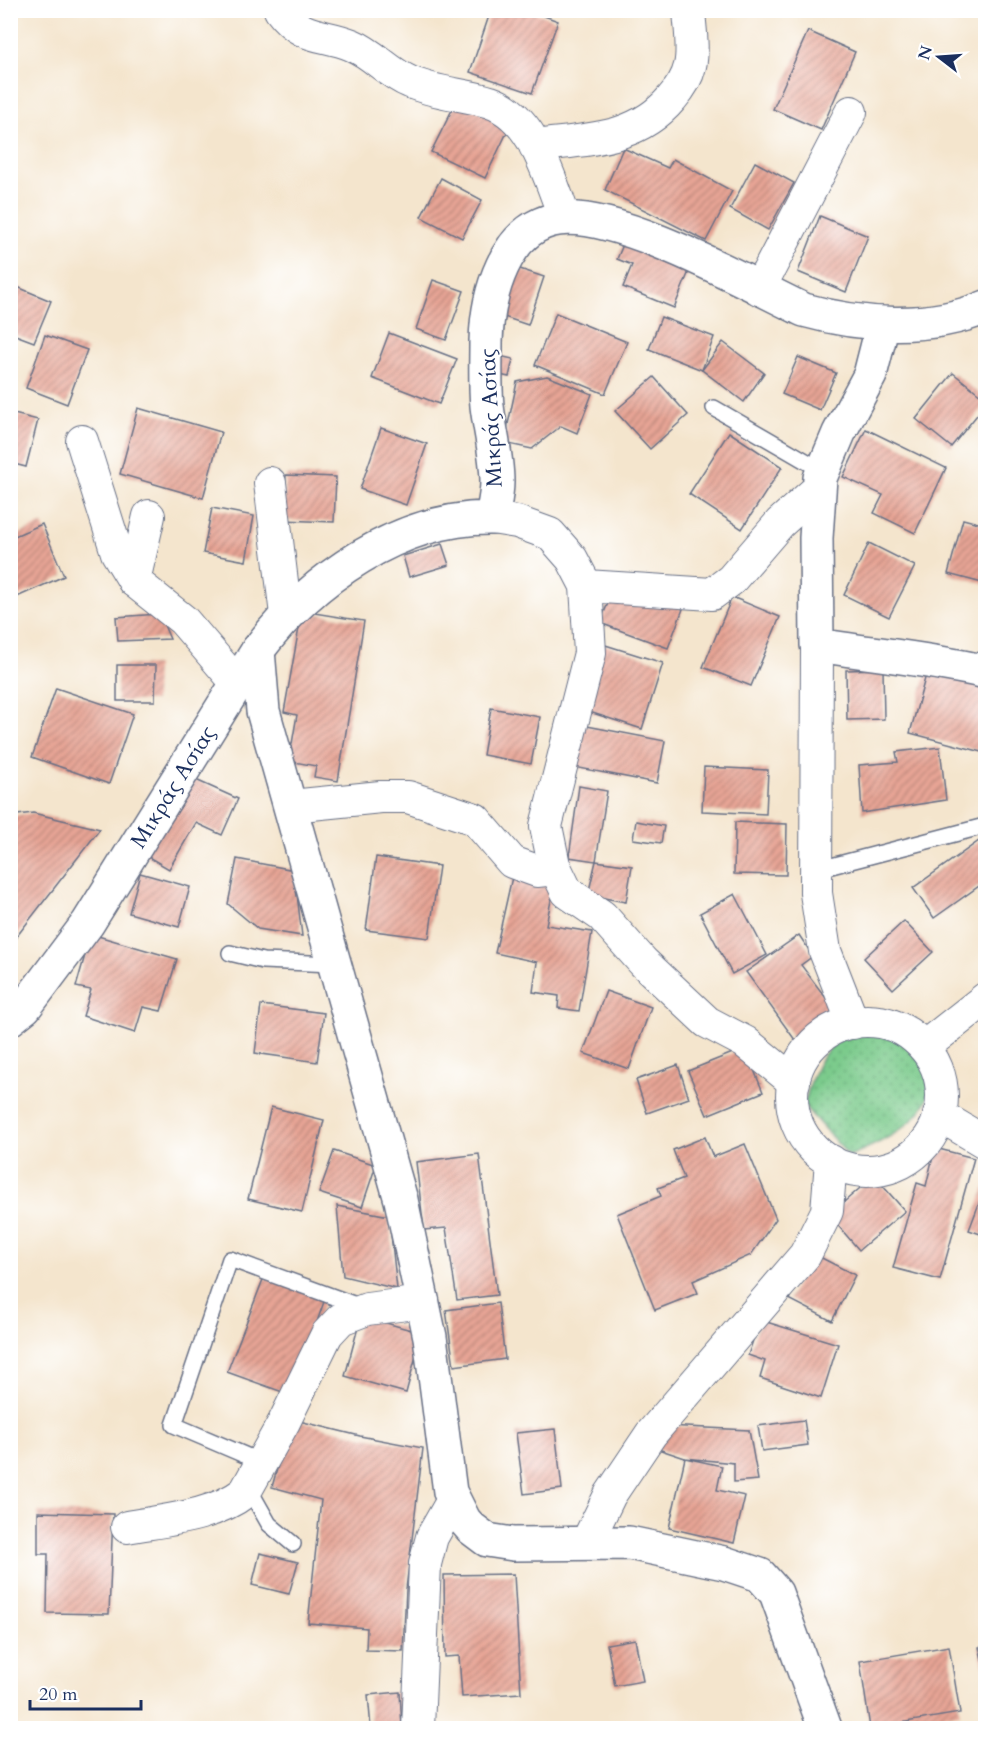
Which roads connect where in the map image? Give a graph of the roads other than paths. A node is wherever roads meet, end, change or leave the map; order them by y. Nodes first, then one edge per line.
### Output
1 (280, 10) edge
2 (689, 10) edge
3 (851, 112) dead end
4 (535, 147) junction
5 (565, 218) junction
6 (759, 289) junction
7 (986, 307) edge
8 (883, 324) junction
9 (714, 408) dead end
10 (82, 441) dead end
11 (821, 480) junction
12 (270, 483) dead end
13 (149, 516) dead end
14 (492, 518) junction
15 (134, 581) junction
16 (586, 586) junction
17 (286, 615) junction
18 (817, 645) junction
19 (258, 650) junction
20 (986, 672) edge
21 (237, 683) junction
22 (291, 806) junction
23 (981, 827) dead end
24 (554, 865) junction
25 (816, 870) junction
26 (231, 953) dead end
27 (333, 964) junction
28 (986, 998) edge
29 (10, 1019) edge
30 (853, 1023) junction
31 (924, 1047) junction
32 (794, 1082) junction
33 (939, 1115) junction
34 (986, 1143) edge
35 (831, 1161) junction
36 (423, 1302) junction
37 (367, 1309) junction
38 (254, 1474) junction
39 (453, 1500) junction
40 (127, 1527) dead end
41 (587, 1542) junction
42 (293, 1544) dead end
43 (418, 1728) edge
44 (825, 1728) edge

1 - 4 street
2 - 4 street
3 - 6 street
4 - 5 street
5 - 6 street, Μικράς Ασίας
5 - 14 street, Μικράς Ασίας
6 - 8 street, Μικράς Ασίας
7 - 8 street, Μικράς Ασίας
8 - 11 street
9 - 11 lane
10 - 15 street
11 - 16 street
11 - 18 street
12 - 17 street
13 - 15 street
14 - 16 street
14 - 17 street, Μικράς Ασίας
15 - 21 street
16 - 24 street
17 - 19 street, Μικράς Ασίας
18 - 20 street
18 - 25 street
19 - 21 street, Μικράς Ασίας
19 - 22 street
21 - 29 street, Μικράς Ασίας
22 - 24 street
22 - 27 street
23 - 25 lane
24 - 32 street
25 - 30 street
26 - 27 lane
27 - 36 street
28 - 31 street
30 - 31 street
30 - 32 street
31 - 33 street
32 - 35 street
33 - 34 street
33 - 35 street
35 - 41 street
36 - 37 street
36 - 39 street
37 - 38 street
37 - 38 lane
38 - 40 street
38 - 42 lane
39 - 41 street
39 - 43 street
41 - 44 street

